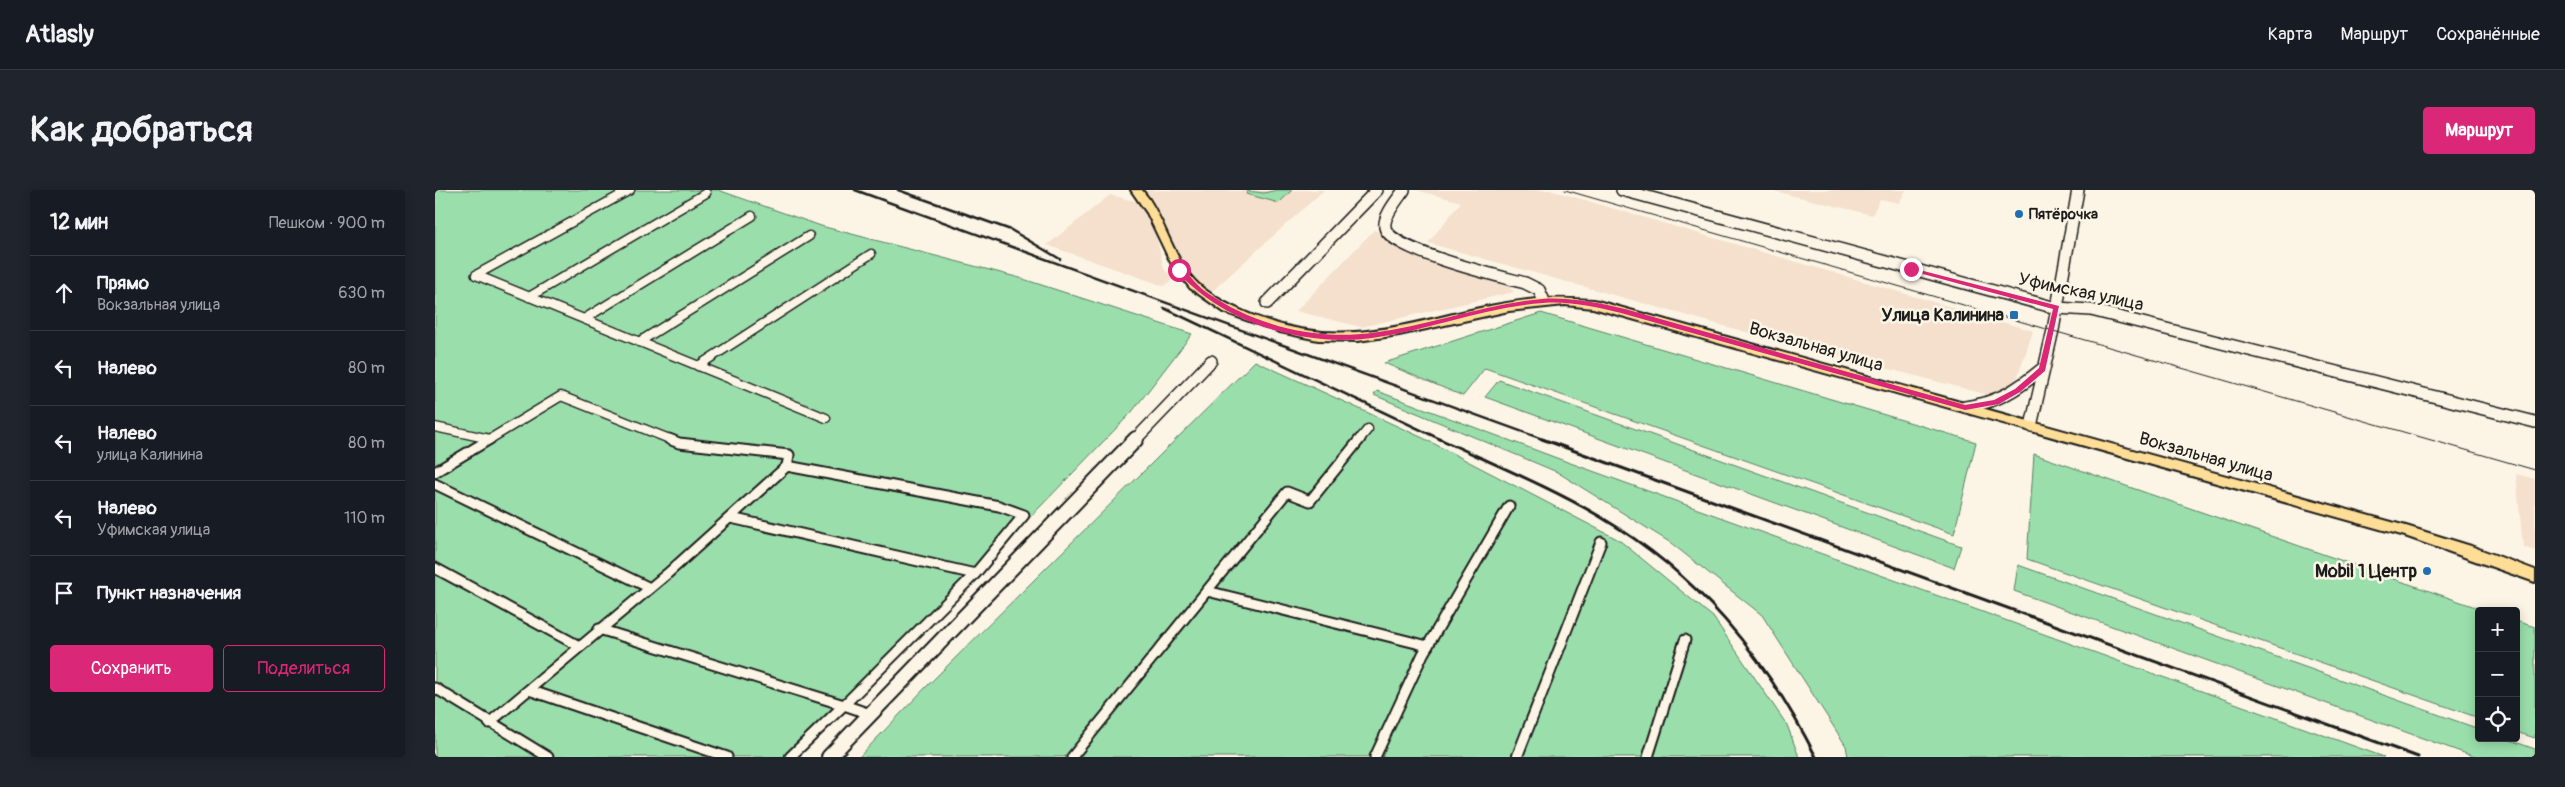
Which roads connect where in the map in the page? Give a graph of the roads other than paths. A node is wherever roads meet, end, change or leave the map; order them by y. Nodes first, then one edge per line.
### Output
1 (630, 190) edge
2 (1136, 190) edge
3 (1377, 190) edge
4 (1404, 190) edge
5 (1622, 190) edge
6 (2078, 190) edge
7 (705, 193) dead end
8 (752, 216) dead end
9 (809, 236) dead end
10 (871, 254) dead end
11 (529, 297) junction
12 (1544, 301) junction
13 (1267, 303) dead end
14 (2056, 308) junction
15 (584, 319) junction
16 (639, 342) junction
17 (1211, 361) dead end
18 (698, 366) junction
19 (2042, 369) junction
20 (1965, 407) junction
21 (826, 418) dead end
22 (2535, 422) edge
23 (2031, 426) junction
24 (435, 427) edge
25 (1368, 429) dead end
26 (490, 440) junction
27 (787, 466) junction
28 (435, 472) edge
29 (435, 484) edge
30 (1509, 506) dead end
31 (731, 518) junction
32 (1601, 542) dead end
33 (435, 568) edge
34 (975, 574) junction
35 (2535, 576) edge
36 (650, 588) junction
37 (1207, 591) junction
38 (599, 629) junction
39 (1685, 640) dead end
40 (579, 646) junction
41 (1428, 646) junction
42 (435, 688) edge
43 (529, 690) junction
44 (844, 705) junction
45 (870, 714) junction
46 (489, 723) junction
47 (548, 757) edge
48 (727, 757) edge
49 (790, 757) edge
50 (829, 757) edge
51 (1072, 757) edge
52 (1375, 757) edge
53 (1517, 757) edge
54 (1648, 757) edge

1 - 11 street
2 - 12 main road, Вокзальная улица
3 - 13 street
4 - 12 street
5 - 14 street, Уфимская улица
6 - 14 street
7 - 11 street
8 - 15 street
9 - 16 street
10 - 18 street
11 - 15 street
12 - 20 main road, Вокзальная улица
14 - 19 street
14 - 22 street, Уфимская улица
15 - 16 street
16 - 18 street
17 - 45 street
18 - 21 street
19 - 20 street
19 - 23 street
20 - 23 main road, Вокзальная улица
23 - 35 main road, Вокзальная улица
24 - 26 street
25 - 37 street
26 - 27 street
26 - 28 street
27 - 31 street
27 - 34 street
29 - 36 street
30 - 41 street
31 - 34 street
31 - 36 street
32 - 53 street
33 - 40 street
34 - 44 street
36 - 38 street
37 - 41 street
37 - 51 street
38 - 40 street
38 - 44 street
39 - 54 street
40 - 43 street
41 - 52 street
42 - 46 street
43 - 46 street
43 - 48 street
44 - 45 street
44 - 49 street
45 - 50 street
46 - 47 street

